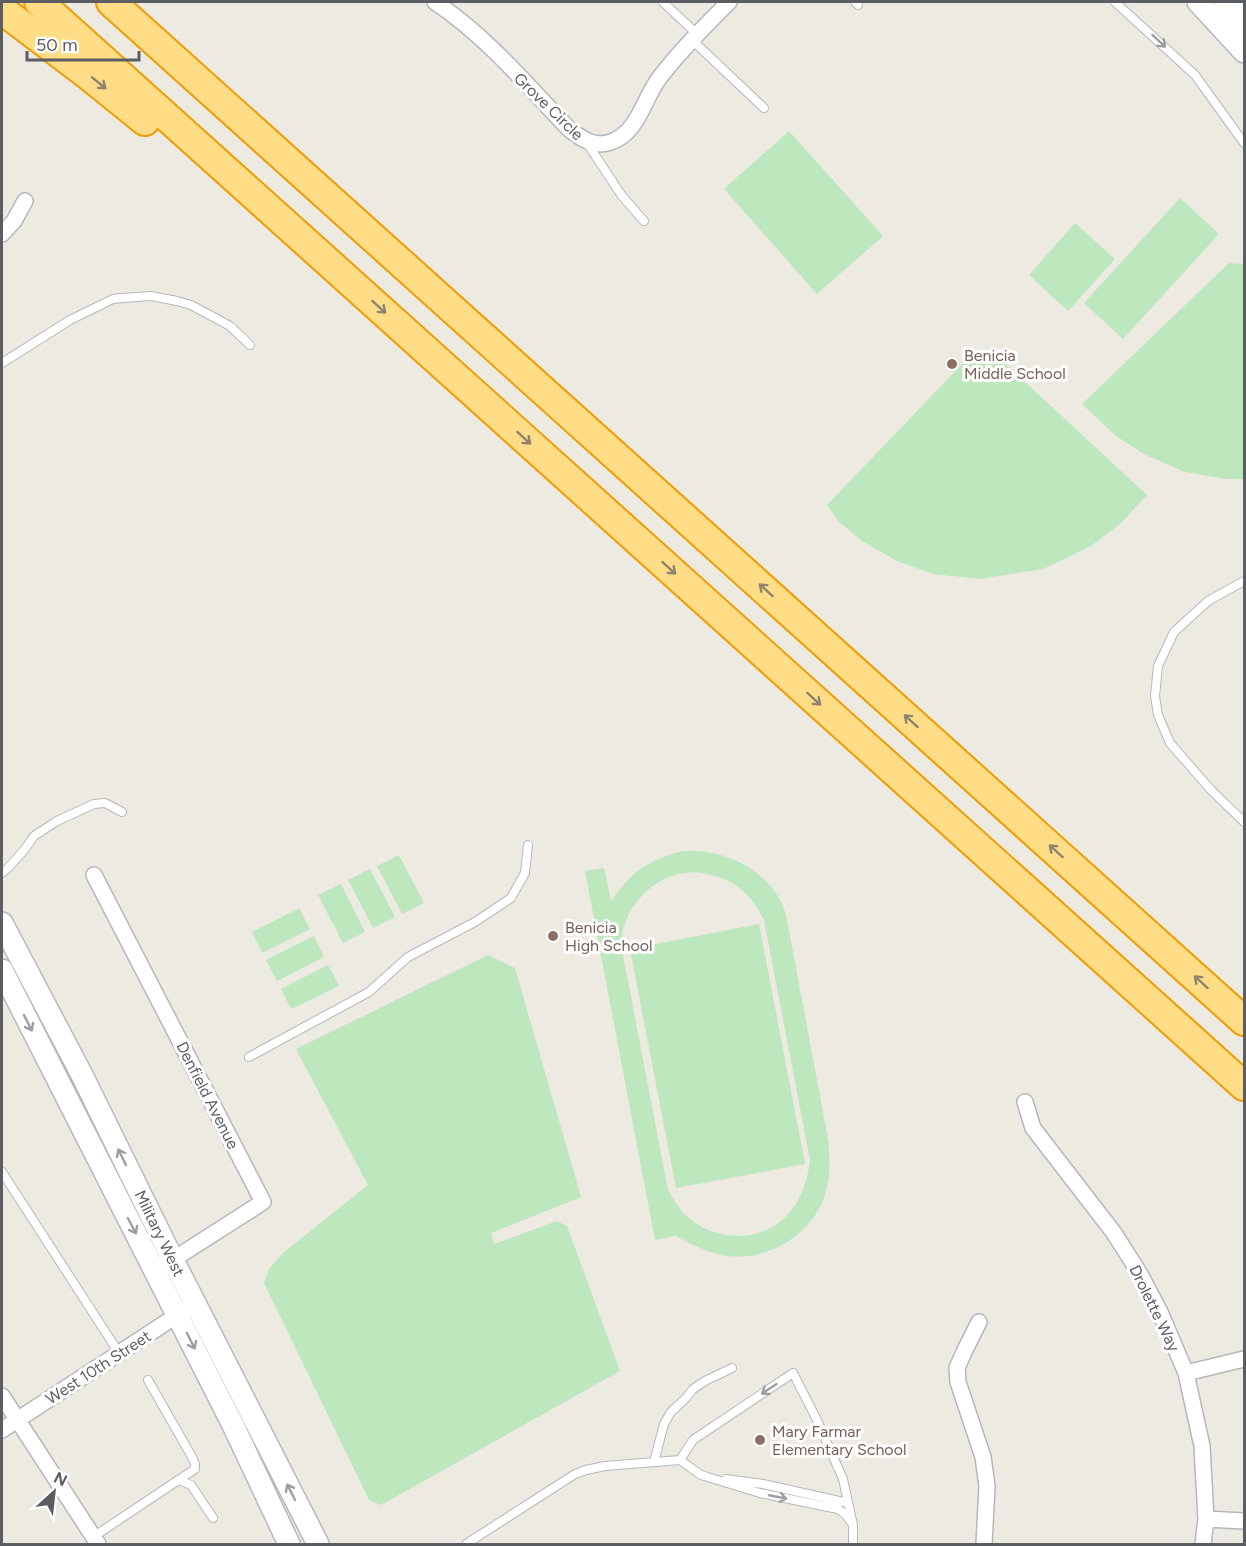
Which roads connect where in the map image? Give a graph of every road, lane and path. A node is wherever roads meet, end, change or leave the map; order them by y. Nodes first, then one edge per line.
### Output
1 (39, 2) edge
2 (111, 2) edge
3 (435, 2) edge
4 (663, 2) edge
5 (729, 2) edge
6 (1115, 2) edge
7 (1198, 2) edge
8 (2, 10) edge
9 (1233, 12) edge
10 (694, 37) junction
11 (1245, 52) edge
12 (764, 108) dead end
13 (586, 142) junction
14 (1245, 143) edge
15 (25, 201) dead end
16 (644, 221) dead end
17 (2, 234) edge
18 (336, 268) junction
19 (250, 345) dead end
20 (2, 363) edge
21 (1245, 581) edge
22 (122, 812) dead end
23 (1245, 822) edge
24 (528, 845) dead end
25 (2, 873) edge
26 (94, 875) dead end
27 (2, 923) edge
28 (2, 970) edge
29 (1152, 1003) junction
30 (1245, 1021) edge
31 (249, 1057) dead end
32 (1245, 1086) edge
33 (1025, 1102) dead end
34 (1245, 1107) edge
35 (2, 1172) edge
36 (164, 1265) junction
37 (186, 1309) junction
38 (980, 1322) dead end
39 (119, 1353) junction
40 (1245, 1359) edge
41 (732, 1368) dead end
42 (1186, 1373) junction
43 (148, 1380) dead end
44 (2, 1396) edge
45 (17, 1420) junction
46 (2, 1430) edge
47 (680, 1460) junction
48 (654, 1462) junction
49 (701, 1475) junction
50 (180, 1480) junction
51 (848, 1503) junction
52 (213, 1518) dead end
53 (1206, 1519) junction
54 (1245, 1521) edge
55 (853, 1525) junction
56 (96, 1541) edge
57 (289, 1545) edge
58 (318, 1545) edge
59 (466, 1545) edge
60 (853, 1545) edge
61 (984, 1545) edge
62 (1203, 1545) edge

1 - 18 highway
30 -> 2 highway
3 - 13 street, Grove Circle
4 - 10 lane
5 - 10 street, Grove Circle
6 -> 14 lane
7 - 9 main road
8 -> 18 highway
9 - 11 main road
10 - 12 lane
10 - 13 street, Grove Circle
13 - 16 lane
15 - 17 street
18 -> 29 highway
19 - 20 lane
21 - 23 lane
22 - 25 lane
24 - 31 lane
26 - 36 street, Denfield Avenue
36 -> 27 main road, Military West
28 -> 36 main road, Military West
29 - 32 highway
29 - 34 highway
33 - 42 street, Drolette Way
35 - 39 lane
36 - 37 main road, Military West
37 - 39 street, West 10th Street
37 -> 57 main road, Military West
58 -> 37 main road, Military West
38 - 61 street
39 - 45 street, West 10th Street
40 - 42 street
41 - 48 lane
42 - 53 street, Drolette Way
43 - 50 lane
44 - 45 street
45 - 46 street, West 10th Street
45 - 56 street
47 - 48 lane
47 - 49 lane
51 -> 47 lane
48 - 59 lane
49 - 51 lane
49 -> 55 lane
50 - 52 lane
50 - 56 lane
51 - 55 lane
53 - 54 street
53 - 62 street, Drolette Way
55 - 60 lane

